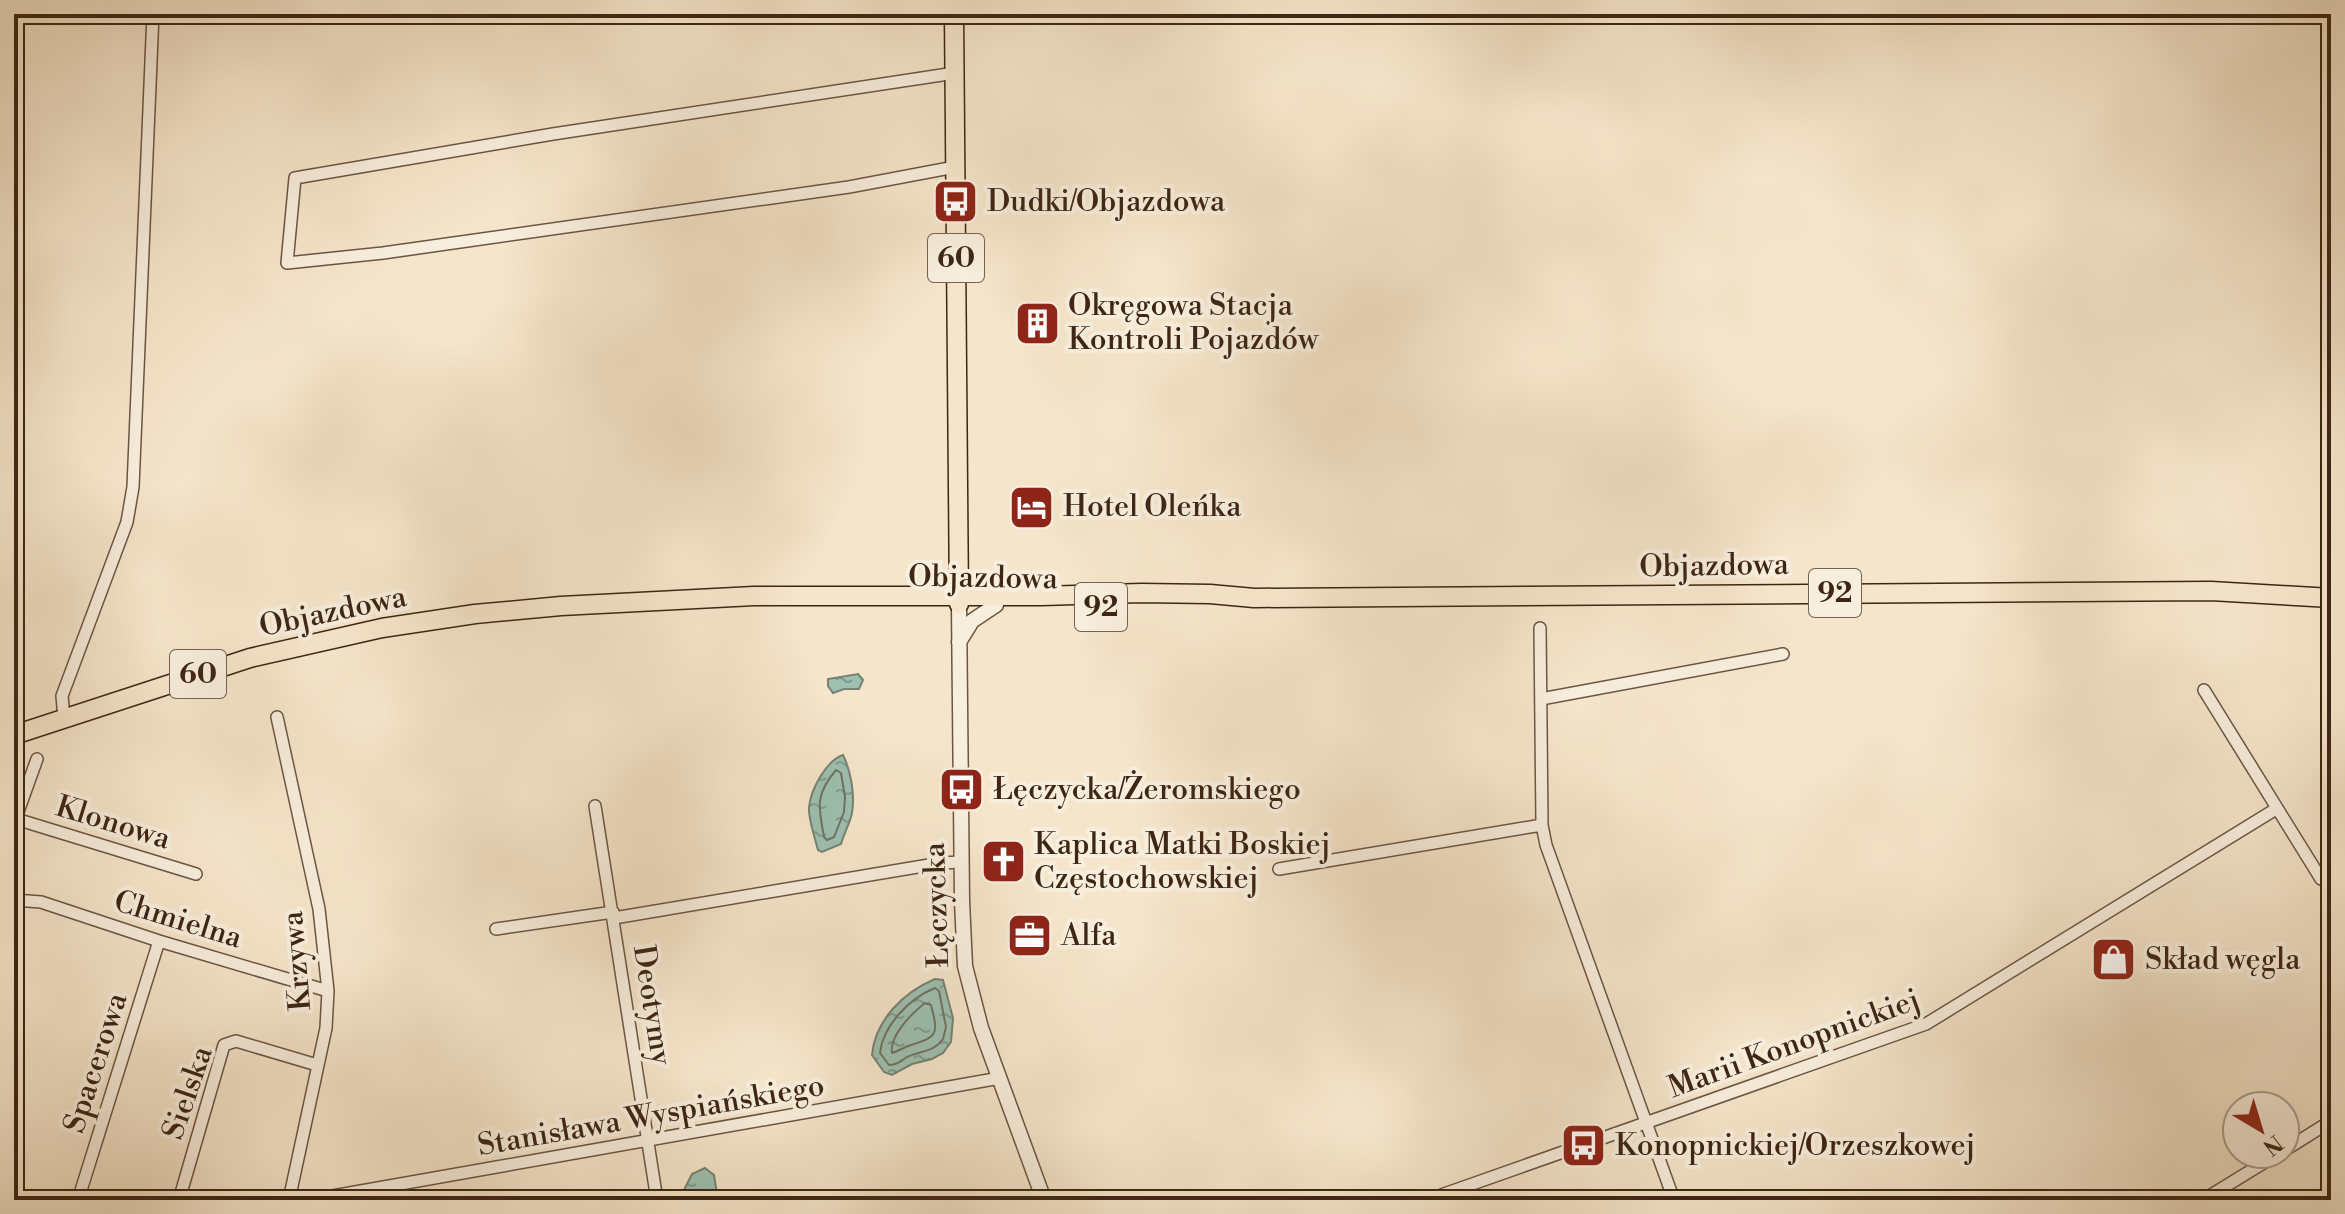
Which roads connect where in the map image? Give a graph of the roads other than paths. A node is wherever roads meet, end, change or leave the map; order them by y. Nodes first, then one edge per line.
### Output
1 (153, 14) edge
2 (954, 14) edge
3 (955, 73) junction
4 (955, 167) junction
5 (1242, 597) junction
6 (2331, 598) edge
7 (959, 601) junction
8 (996, 605) junction
9 (1540, 628) dead end
10 (959, 643) junction
11 (1783, 654) dead end
12 (2204, 690) dead end
13 (1541, 699) junction
14 (277, 717) dead end
15 (64, 718) junction
16 (14, 735) edge
17 (37, 759) dead end
18 (595, 806) dead end
19 (2276, 809) junction
20 (15, 821) edge
21 (1542, 825) junction
22 (962, 862) junction
23 (1279, 869) dead end
24 (196, 874) dead end
25 (2321, 879) dead end
26 (14, 900) edge
27 (614, 915) junction
28 (496, 929) dead end
29 (159, 941) junction
30 (328, 991) junction
31 (317, 1065) junction
32 (1000, 1078) junction
33 (2331, 1121) edge
34 (1647, 1124) junction
35 (648, 1140) junction
36 (2301, 1140) edge
37 (2252, 1170) edge
38 (14, 1195) edge
39 (30, 1200) edge
40 (78, 1200) edge
41 (179, 1200) edge
42 (289, 1200) edge
43 (310, 1200) edge
44 (657, 1200) edge
45 (1044, 1200) edge
46 (1427, 1200) edge
47 (1674, 1200) edge
48 (2203, 1200) edge

1 - 15 street
2 - 3 main road, 60
3 - 4 main road, 60
3 - 4 street
4 - 7 main road, 60
5 - 6 main road, Objazdowa / 92
5 - 7 main road, Objazdowa / 92
5 - 8 main road, Objazdowa / 92
7 - 8 main road, Objazdowa / 92
7 - 10 street, Łęczycka
7 - 15 main road, Objazdowa / 60
8 - 10 street
9 - 13 street
10 - 22 street, Łęczycka
11 - 13 street
12 - 19 street
13 - 21 street
14 - 30 street, Krzywa
15 - 16 main road, Objazdowa / 60
17 - 20 street
18 - 27 street, Deotymy
19 - 25 street
19 - 34 street, Marii Konopnickiej
20 - 24 street, Klonowa
21 - 23 street
21 - 34 street
22 - 27 street
22 - 32 street, Łęczycka
26 - 29 street, Chmielna
27 - 28 street, Deotymy
27 - 35 street, Deotymy
29 - 30 street, Chmielna
29 - 40 street, Spacerowa
30 - 31 street, Krzywa
31 - 41 street, Sielska
31 - 42 street, Krzywa
32 - 35 street, Stanisława Wyspiańskiego
32 - 45 street, Łęczycka
33 - 36 street
34 - 46 street, Marii Konopnickiej
34 - 47 street
35 - 43 street, Stanisława Wyspiańskiego
35 - 44 street, Deotymy
37 - 48 street
38 - 39 street

